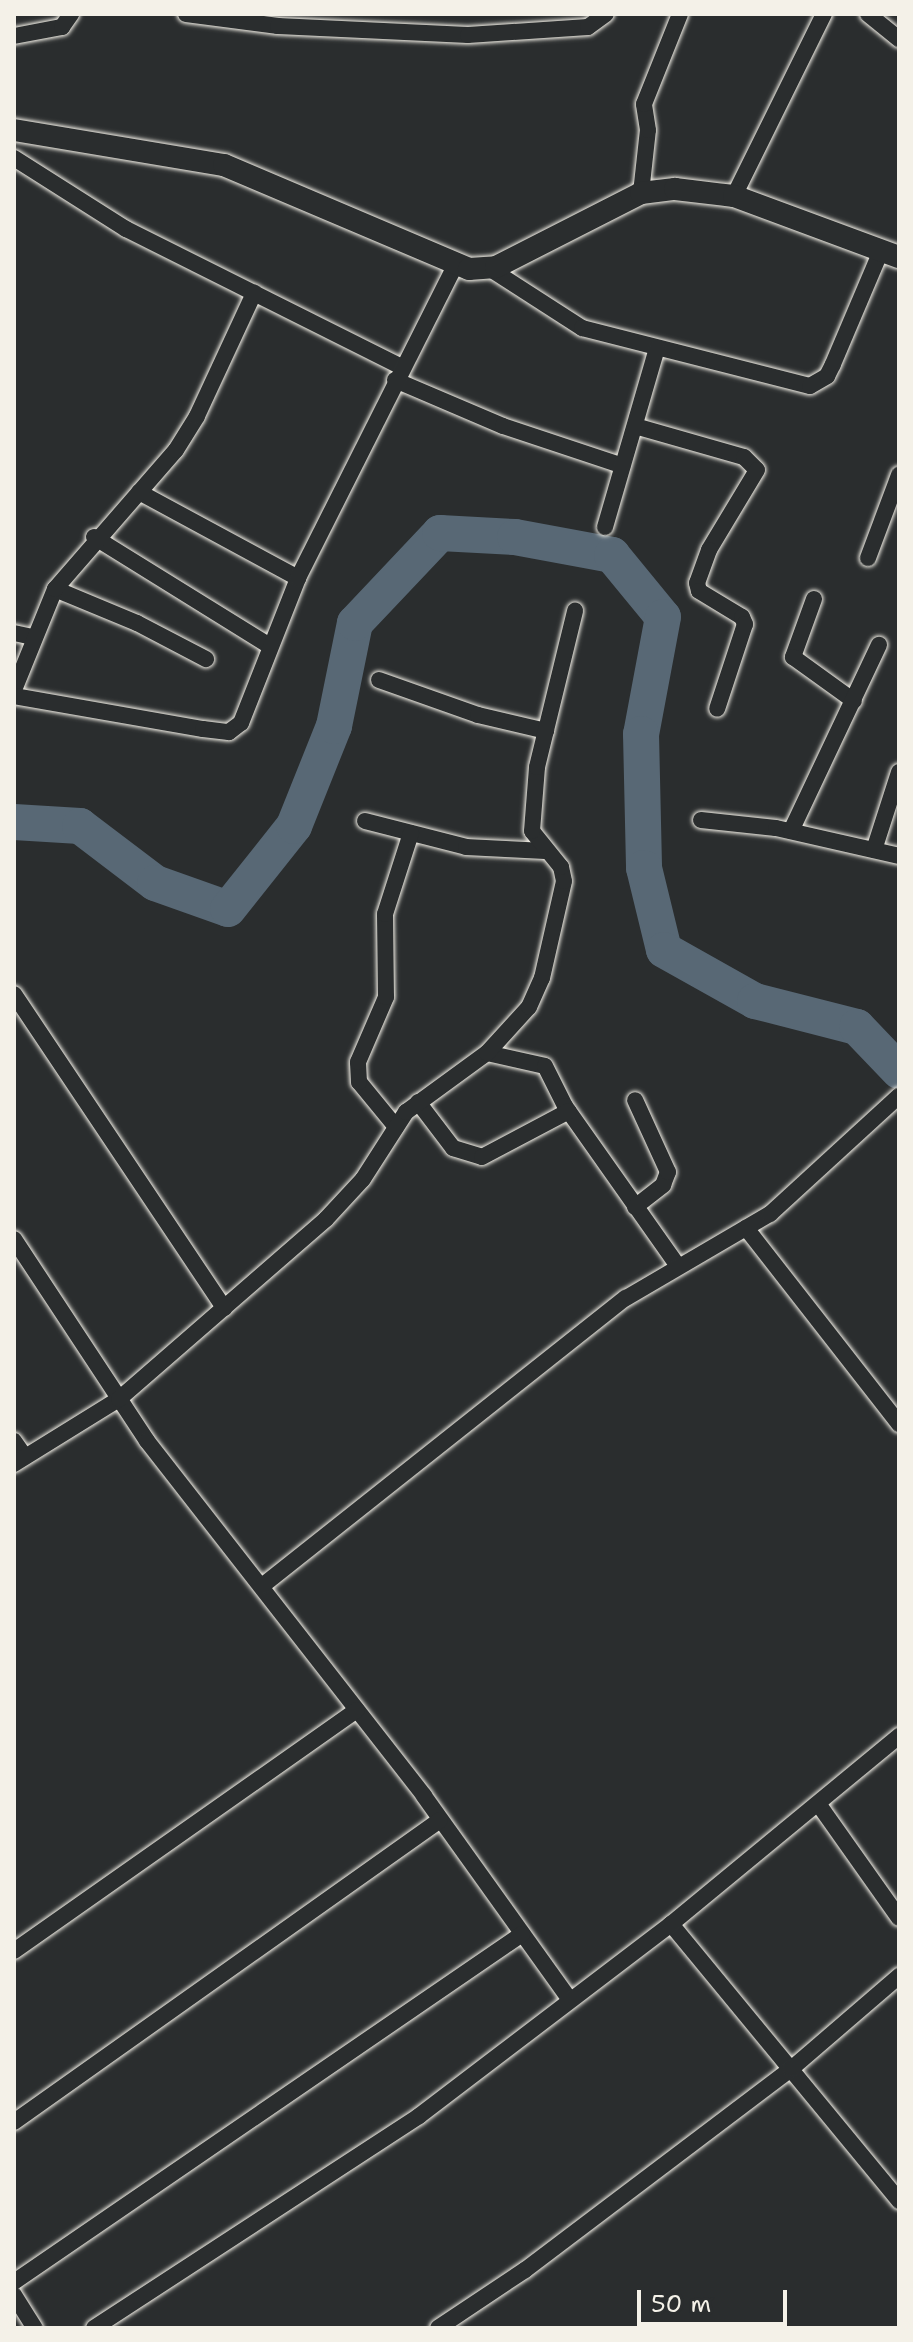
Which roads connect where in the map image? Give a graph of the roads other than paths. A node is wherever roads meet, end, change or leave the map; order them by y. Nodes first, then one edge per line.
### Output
1 (71, 14) edge
2 (186, 14) edge
3 (606, 14) edge
4 (680, 14) edge
5 (824, 14) edge
6 (868, 14) edge
7 (273, 20) edge
8 (14, 36) edge
9 (899, 39) edge
10 (14, 130) edge
11 (14, 158) edge
12 (641, 193) junction
13 (734, 196) junction
14 (890, 254) edge
15 (456, 264) junction
16 (489, 268) junction
17 (254, 293) junction
18 (657, 348) junction
19 (399, 373) junction
20 (635, 426) junction
21 (623, 466) junction
22 (899, 475) edge
23 (139, 492) junction
24 (605, 527) dead end
25 (94, 537) junction
26 (868, 558) dead end
27 (298, 578) junction
28 (55, 589) junction
29 (814, 599) dead end
30 (575, 611) dead end
31 (14, 633) edge
32 (33, 637) junction
33 (879, 645) dead end
34 (270, 646) junction
35 (206, 659) dead end
36 (379, 680) dead end
37 (14, 693) edge
38 (854, 701) junction
39 (717, 709) dead end
40 (546, 731) junction
41 (899, 772) edge
42 (701, 820) dead end
43 (365, 821) dead end
44 (791, 831) junction
45 (411, 833) junction
46 (874, 850) junction
47 (545, 851) junction
48 (899, 856) edge
49 (14, 994) edge
50 (487, 1053) junction
51 (897, 1098) edge
52 (635, 1100) dead end
53 (418, 1102) junction
54 (569, 1111) junction
55 (396, 1127) junction
56 (635, 1207) junction
57 (746, 1228) junction
58 (14, 1239) edge
59 (678, 1266) junction
60 (224, 1308) junction
61 (119, 1399) junction
62 (899, 1424) edge
63 (14, 1441) edge
64 (20, 1460) edge
65 (262, 1586) junction
66 (357, 1710) junction
67 (899, 1736) edge
68 (819, 1805) junction
69 (440, 1820) junction
70 (899, 1918) edge
71 (671, 1924) junction
72 (522, 1934) junction
73 (14, 1951) edge
74 (899, 1976) edge
75 (570, 2000) junction
76 (791, 2069) junction
77 (14, 2122) edge
78 (899, 2201) edge
79 (14, 2282) edge
80 (14, 2295) edge
81 (35, 2328) edge
82 (94, 2328) edge
83 (438, 2328) edge

1 - 8 street
2 - 7 street
3 - 7 street
4 - 12 street
5 - 13 street
6 - 9 street
10 - 15 street
11 - 17 street
12 - 13 street
12 - 16 street
13 - 14 street
14 - 18 street
15 - 16 street
15 - 19 street
16 - 18 street
17 - 19 street
17 - 23 street
18 - 20 street
19 - 21 street
19 - 27 street
20 - 21 street
20 - 39 street
21 - 24 street
22 - 26 street
23 - 25 street
23 - 27 street
25 - 28 street
25 - 34 street
27 - 34 street
28 - 32 street
28 - 35 street
29 - 38 street
30 - 40 street
31 - 32 street
32 - 37 street
33 - 38 street
34 - 37 street
36 - 40 street
38 - 44 street
40 - 47 street
41 - 46 street
42 - 44 street
43 - 45 street
44 - 46 street
45 - 47 street
45 - 55 street
46 - 48 street
47 - 50 street
49 - 60 street
50 - 53 street
50 - 54 street
51 - 57 street
52 - 56 street
53 - 54 street
53 - 55 street
54 - 56 street
55 - 60 street
56 - 59 street
57 - 59 street
57 - 62 street
58 - 61 street
59 - 65 street
60 - 61 street
61 - 64 street
61 - 65 street
63 - 64 street
65 - 66 street
66 - 69 street
66 - 73 street
67 - 68 street
68 - 70 street
68 - 71 street
69 - 72 street
69 - 77 street
71 - 75 street
71 - 76 street
72 - 75 street
72 - 79 street
74 - 76 street
75 - 82 street
76 - 78 street
76 - 83 street
80 - 81 street

